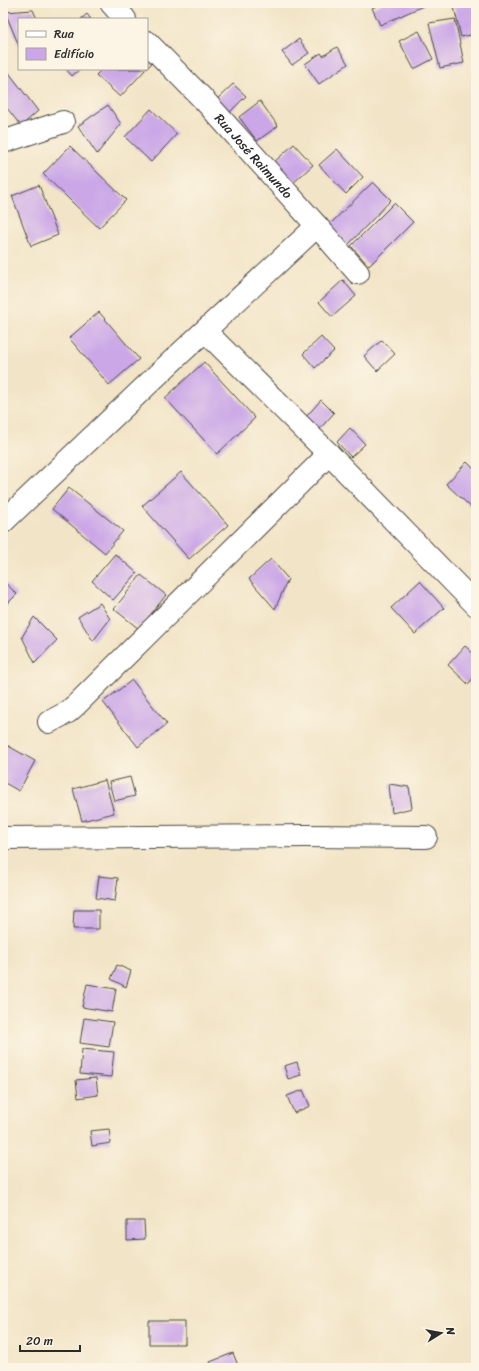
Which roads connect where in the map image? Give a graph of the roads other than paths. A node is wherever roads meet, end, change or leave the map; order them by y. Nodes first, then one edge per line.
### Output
1 (111, 3) edge
2 (124, 18) edge
3 (148, 43) edge
4 (63, 122) dead end
5 (3, 142) edge
6 (318, 226) junction
7 (358, 273) dead end
8 (205, 331) junction
9 (329, 454) junction
10 (3, 522) edge
11 (476, 605) edge
12 (50, 722) dead end
13 (426, 837) dead end
14 (3, 838) edge

1 - 2 street
3 - 6 street, Rua José Raimundo
4 - 5 street
6 - 7 street, Rua José Raimundo
6 - 8 street
8 - 9 street
8 - 10 street
9 - 11 street
9 - 12 street
13 - 14 street

